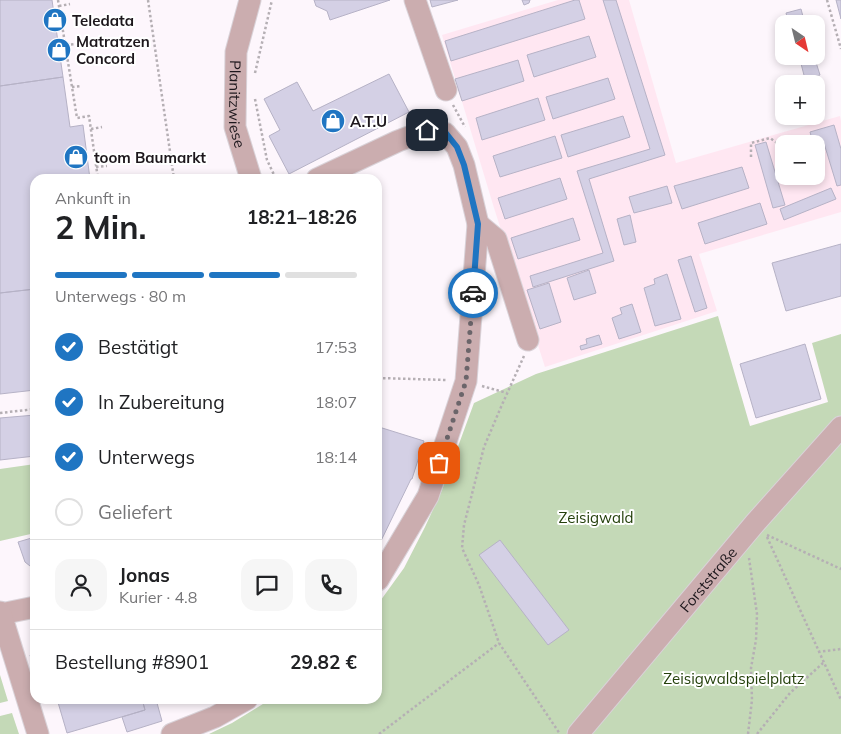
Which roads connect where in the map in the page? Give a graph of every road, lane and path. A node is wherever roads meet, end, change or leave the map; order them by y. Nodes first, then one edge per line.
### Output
1 (58, 0) edge
2 (148, 0) edge
3 (250, 0) edge
4 (272, 0) edge
5 (415, 0) edge
6 (827, 0) edge
7 (70, 4) dead end
8 (59, 6) junction
9 (76, 44) dead end
10 (66, 45) junction
11 (841, 49) edge
12 (255, 82) dead end
13 (81, 86) dead end
14 (72, 87) junction
15 (255, 90) dead end
16 (446, 90) dead end
17 (102, 127) dead end
18 (91, 129) junction
19 (775, 142) edge
20 (750, 157) dead end
21 (107, 166) dead end
22 (96, 168) junction
23 (97, 174) edge
24 (173, 174) edge
25 (249, 174) edge
26 (274, 174) edge
27 (327, 174) edge
28 (478, 224) junction
29 (528, 340) joint
30 (382, 378) edge
31 (466, 381) junction
32 (507, 393) junction
33 (30, 409) edge
34 (0, 413) edge
35 (841, 427) edge
36 (748, 554) dead end
37 (841, 568) edge
38 (382, 573) edge
39 (30, 608) edge
40 (0, 613) edge
41 (499, 643) junction
42 (841, 649) edge
43 (818, 652) junction
44 (823, 663) junction
45 (841, 700) edge
46 (238, 704) edge
47 (38, 734) edge
48 (172, 734) edge
49 (379, 734) edge
50 (560, 734) edge
51 (578, 734) edge
52 (748, 734) edge
53 (757, 734) edge

1 - 8 path
2 - 24 path
3 - 25 street, Planitzwiese
4 - 12 path
5 - 16 street
6 - 11 path
7 - 8 path
8 - 10 path
9 - 10 path
10 - 14 path
13 - 14 path
14 - 18 path
15 - 26 path
17 - 18 path
18 - 22 path
19 - 20 path
21 - 22 path
22 - 23 path
27 - 28 street
28 - 29 street
28 - 31 street
29 - 32 path
30 - 31 path
31 - 32 path
31 - 38 street
32 - 41 path
33 - 34 path
35 - 51 street, Forststraße
36 - 52 path
37 - 43 path
39 - 40 street
40 - 47 street
41 - 49 path
41 - 50 path
42 - 43 path
43 - 44 path
44 - 45 path
44 - 53 path
46 - 48 street

